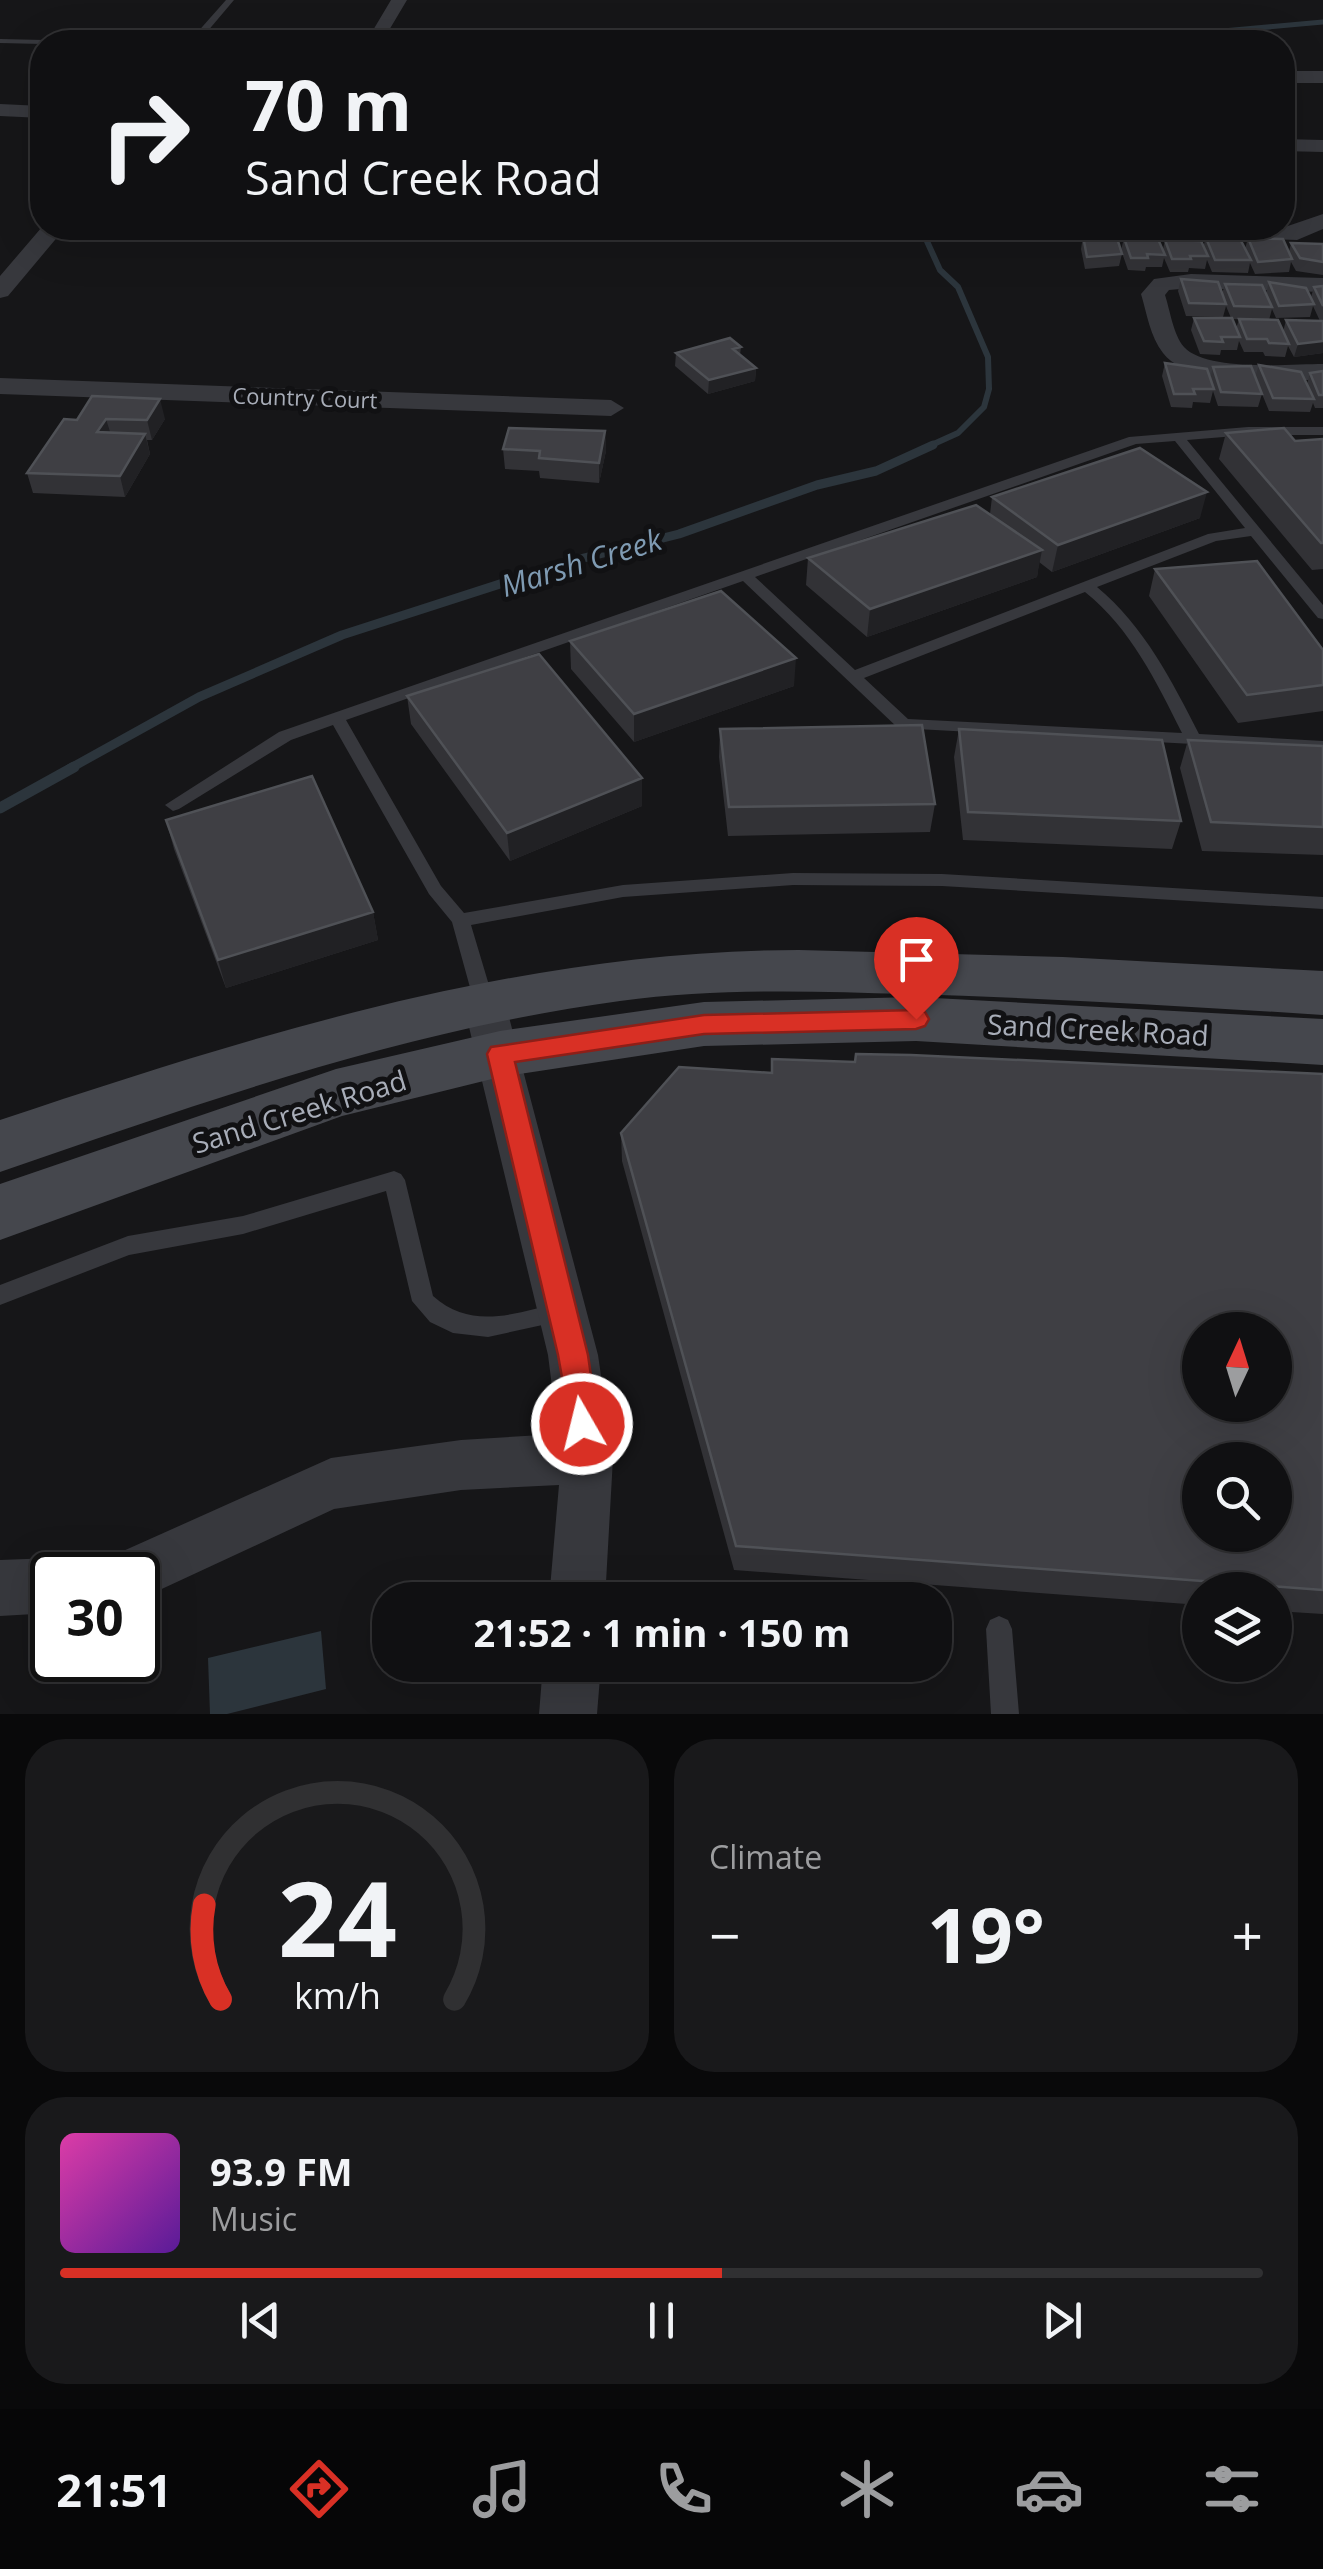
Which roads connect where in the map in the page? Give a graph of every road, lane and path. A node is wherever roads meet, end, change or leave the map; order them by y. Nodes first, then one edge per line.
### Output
1 (230, 0) edge
2 (399, 0) edge
3 (205, 30) edge
4 (381, 30) edge
5 (0, 42) edge
6 (30, 42) edge
7 (1295, 77) edge
8 (1323, 77) edge
9 (0, 110) edge
10 (30, 111) edge
11 (1316, 146) edge
12 (1323, 168) edge
13 (1323, 221) edge
14 (1295, 234) edge
15 (44, 240) edge
16 (1323, 285) edge
17 (0, 291) edge
18 (1323, 372) edge
19 (0, 386) edge
20 (611, 408) dead end
21 (1323, 431) edge
22 (1176, 435) junction
23 (1255, 532) junction
24 (748, 576) junction
25 (1086, 585) junction
26 (1320, 608) edge
27 (854, 676) junction
28 (337, 718) junction
29 (1193, 739) junction
30 (1323, 746) edge
31 (173, 805) dead end
32 (1323, 903) edge
33 (460, 920) junction
34 (1323, 992) edge
35 (492, 1028) junction
36 (1323, 1042) edge
37 (0, 1146) edge
38 (0, 1212) edge
39 (0, 1294) edge
40 (562, 1312) junction
41 (587, 1458) junction
42 (160, 1562) edge
43 (578, 1582) edge
44 (30, 1587) edge
45 (0, 1588) edge
46 (999, 1629) dead end
47 (571, 1682) edge
48 (568, 1714) edge
49 (1005, 1714) edge

1 - 3 lane
2 - 4 street
5 - 6 lane
7 - 8 street
9 - 10 street
11 - 12 street
13 - 14 street
15 - 17 street
16 - 18 street
19 - 20 street, Country Court
21 - 22 lane
22 - 23 lane
22 - 24 lane
23 - 25 lane
23 - 26 lane
24 - 27 lane
24 - 28 lane
25 - 27 lane
25 - 29 lane
27 - 29 lane
28 - 31 lane
28 - 33 lane
29 - 30 lane
32 - 33 lane
33 - 35 lane
34 - 35 main road, Sand Creek Road
35 - 36 main road, Sand Creek Road
35 - 37 main road, Sand Creek Road
35 - 38 main road, Sand Creek Road
35 - 40 street
39 - 40 lane
40 - 41 street
41 - 42 street
41 - 43 street
44 - 45 street
46 - 49 lane
47 - 48 street

